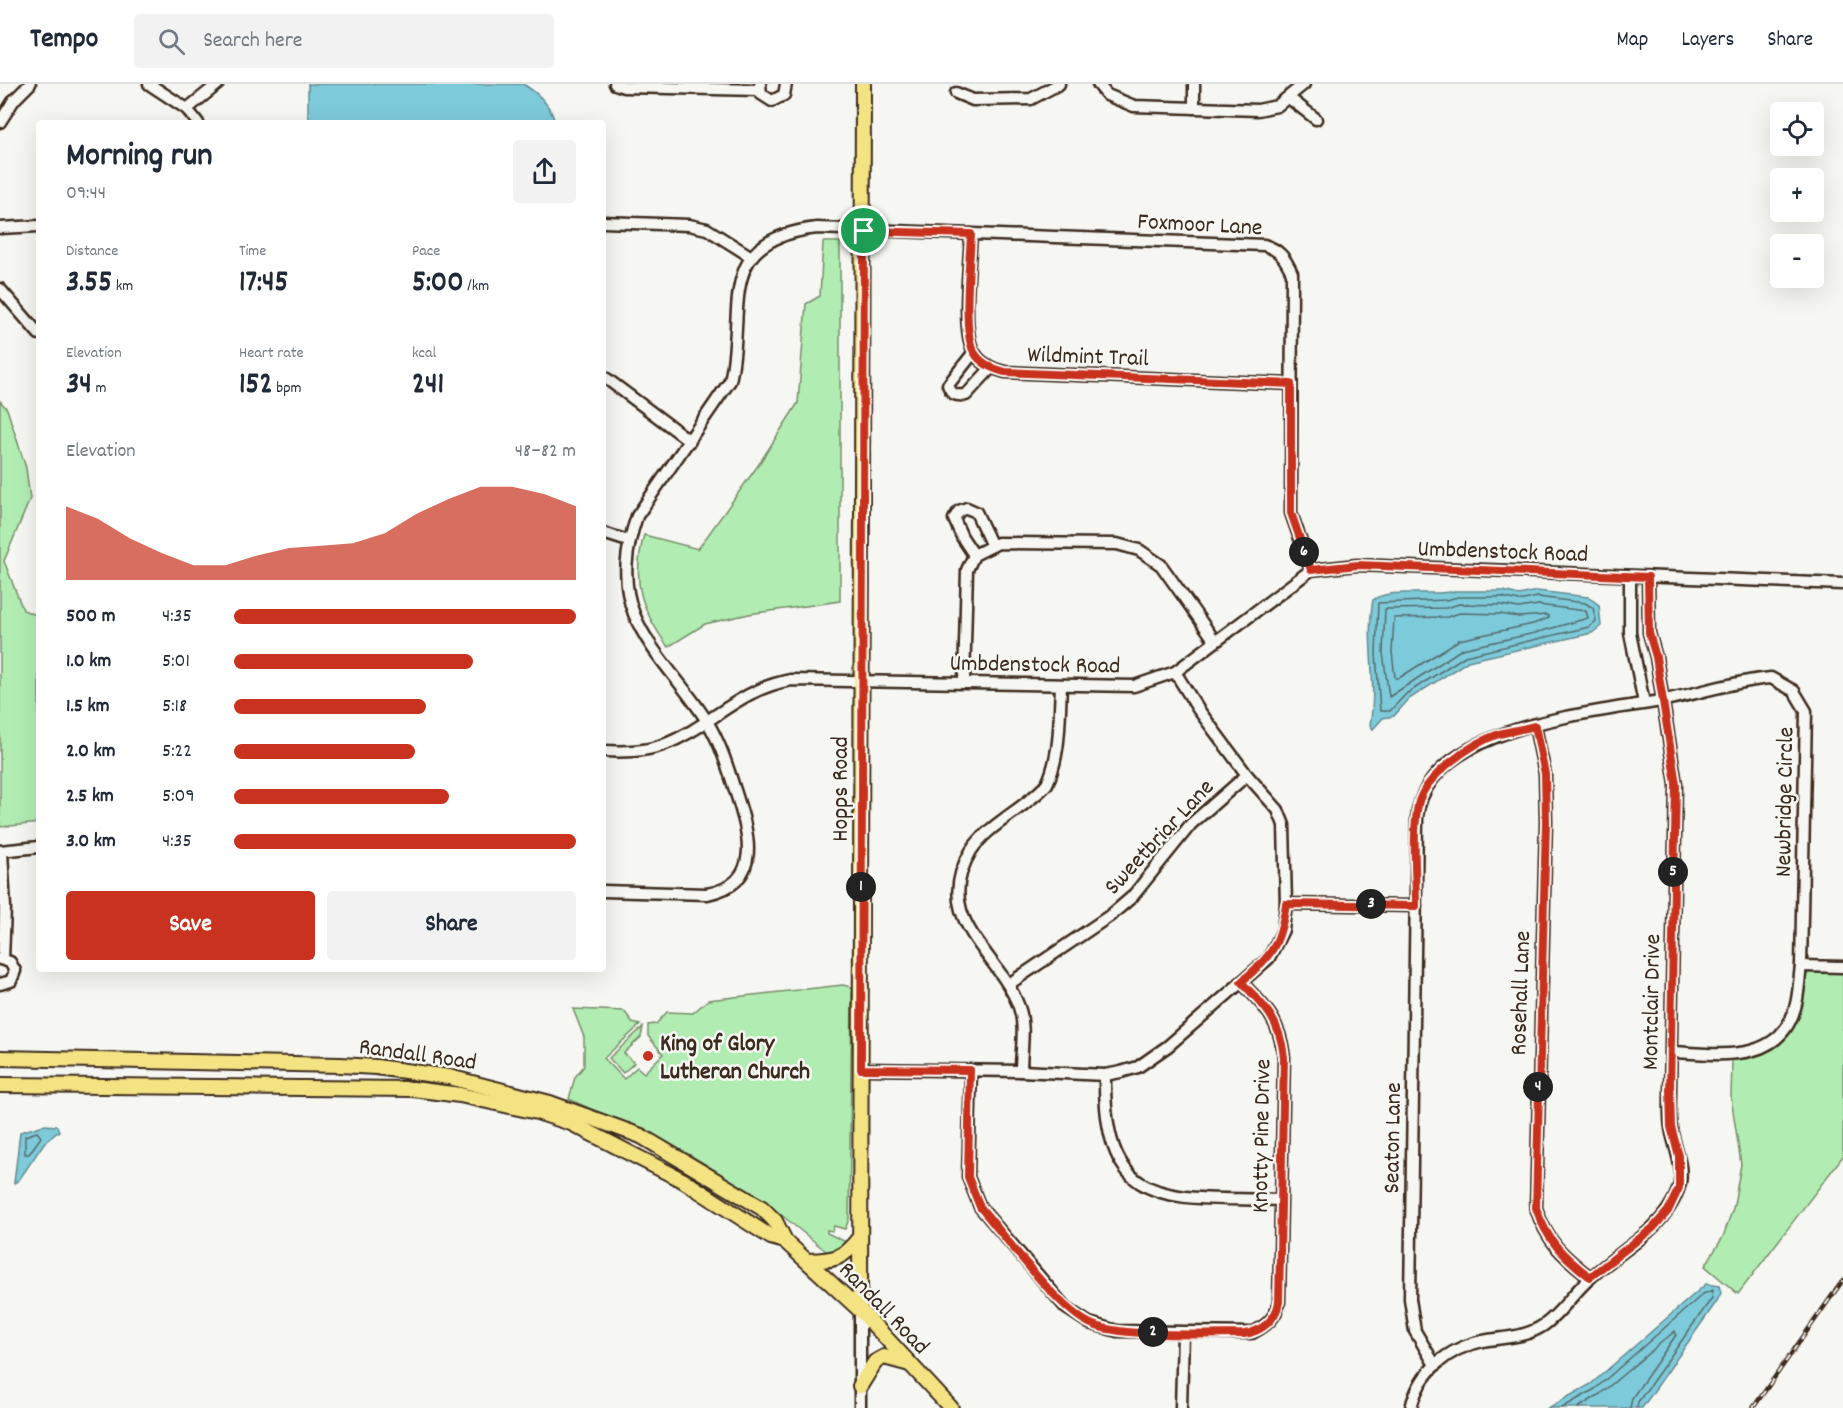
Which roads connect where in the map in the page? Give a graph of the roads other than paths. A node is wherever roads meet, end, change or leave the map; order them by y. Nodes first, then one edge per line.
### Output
1 (30, 84) edge
2 (149, 84) edge
3 (218, 84) edge
4 (615, 84) edge
5 (786, 84) edge
6 (863, 84) edge
7 (1059, 84) edge
8 (1098, 84) edge
9 (1194, 84) edge
10 (1304, 84) edge
11 (735, 87) edge
12 (759, 87) edge
13 (956, 93) dead end
14 (1289, 98) junction
15 (1194, 108) junction
16 (187, 109) junction
17 (1316, 119) dead end
18 (196, 120) edge
19 (0, 122) edge
20 (606, 222) edge
21 (36, 226) edge
22 (0, 228) edge
23 (864, 231) junction
24 (971, 234) junction
25 (750, 256) junction
26 (0, 289) edge
27 (36, 331) edge
28 (974, 352) junction
29 (991, 368) junction
30 (606, 378) edge
31 (1291, 384) junction
32 (690, 441) junction
33 (606, 534) edge
34 (628, 541) junction
35 (992, 546) junction
36 (974, 555) junction
37 (1311, 570) junction
38 (1630, 576) junction
39 (1648, 577) junction
40 (1843, 584) edge
41 (1215, 641) junction
42 (1175, 672) junction
43 (862, 682) junction
44 (964, 682) junction
45 (1061, 687) junction
46 (1661, 701) junction
47 (1644, 704) junction
48 (707, 721) junction
49 (1535, 726) junction
50 (606, 751) edge
51 (1247, 775) junction
52 (36, 847) edge
53 (1, 851) edge
54 (606, 891) edge
55 (1286, 904) junction
56 (1416, 906) junction
57 (2, 959) edge
58 (1801, 966) junction
59 (1843, 967) edge
60 (1241, 982) junction
61 (0, 984) edge
62 (1009, 984) junction
63 (1672, 1052) junction
64 (0, 1058) edge
65 (861, 1069) junction
66 (970, 1070) junction
67 (1021, 1071) junction
68 (1105, 1075) junction
69 (0, 1085) edge
70 (1280, 1200) junction
71 (860, 1237) junction
72 (785, 1240) junction
73 (808, 1261) junction
74 (1590, 1277) junction
75 (860, 1310) junction
76 (1183, 1333) junction
77 (910, 1364) junction
78 (1435, 1365) junction
79 (860, 1386) junction
80 (860, 1408) edge
81 (951, 1408) edge
82 (1181, 1408) edge
83 (1410, 1408) edge

1 - 19 street
2 - 16 street
3 - 16 street
4 - 11 street
5 - 12 street
6 - 23 main road, Hopps Road
7 - 13 street
8 - 15 street
9 - 15 street
10 - 14 street
11 - 12 street
14 - 15 street
14 - 17 street
16 - 18 street
20 - 25 street
21 - 22 street
23 - 24 street, Foxmoor Lane
23 - 25 street, Foxmoor Lane
23 - 43 main road, Hopps Road
24 - 28 street
24 - 31 street, Foxmoor Lane
25 - 32 street
26 - 27 street
28 - 29 street, Wildmint Trail
28 - 29 street
29 - 31 street, Wildmint Trail
30 - 32 street
31 - 37 street, Foxmoor Lane
32 - 34 street
33 - 34 street
34 - 48 street
35 - 36 street
35 - 36 street
35 - 41 street
36 - 44 street
37 - 38 street, Umbdenstock Road
37 - 41 street, Umbdenstock Road
38 - 39 street, Umbdenstock Road
38 - 47 street
39 - 40 street, Umbdenstock Road
39 - 46 street, Montclair Drive
41 - 42 street, Umbdenstock Road
42 - 45 street, Umbdenstock Road
42 - 51 street
43 - 44 street, Umbdenstock Road
43 - 48 street, Umbdenstock Road
43 - 65 main road, Hopps Road
44 - 45 street, Umbdenstock Road
45 - 62 street
46 - 47 street, Newbridge Circle
46 - 58 street, Newbridge Circle
46 - 63 street, Montclair Drive
47 - 49 street, Newbridge Circle
48 - 50 street, Umbdenstock Road
48 - 54 street
49 - 56 street, Newbridge Circle
49 - 74 street, Rosehall Lane
51 - 55 street
51 - 62 street, Sweetbriar Lane
52 - 53 street
53 - 57 street
55 - 56 street
55 - 60 street
56 - 78 street, Seaton Lane
57 - 61 street
58 - 59 street
58 - 63 street, Newbridge Circle
60 - 68 street
60 - 70 street, Knotty Pine Drive
62 - 67 street
63 - 74 street, Montclair Drive
64 - 72 main road, Randall Road
65 - 66 street
65 - 71 main road, Hopps Road
66 - 67 street
66 - 76 street, Knotty Pine Drive
67 - 68 street
68 - 70 street
69 - 72 main road, Randall Road
70 - 76 street, Knotty Pine Drive
71 - 73 main road
71 - 75 main road, Hopps Road
72 - 73 main road, Randall Road
73 - 75 main road, Randall Road
74 - 78 street, Montclair Drive
75 - 77 main road, Randall Road
75 - 79 street, Hopps Road
76 - 82 street
77 - 79 main road
77 - 81 main road, Randall Road
78 - 83 street, Montclair Drive
79 - 80 street, Hopps Road

